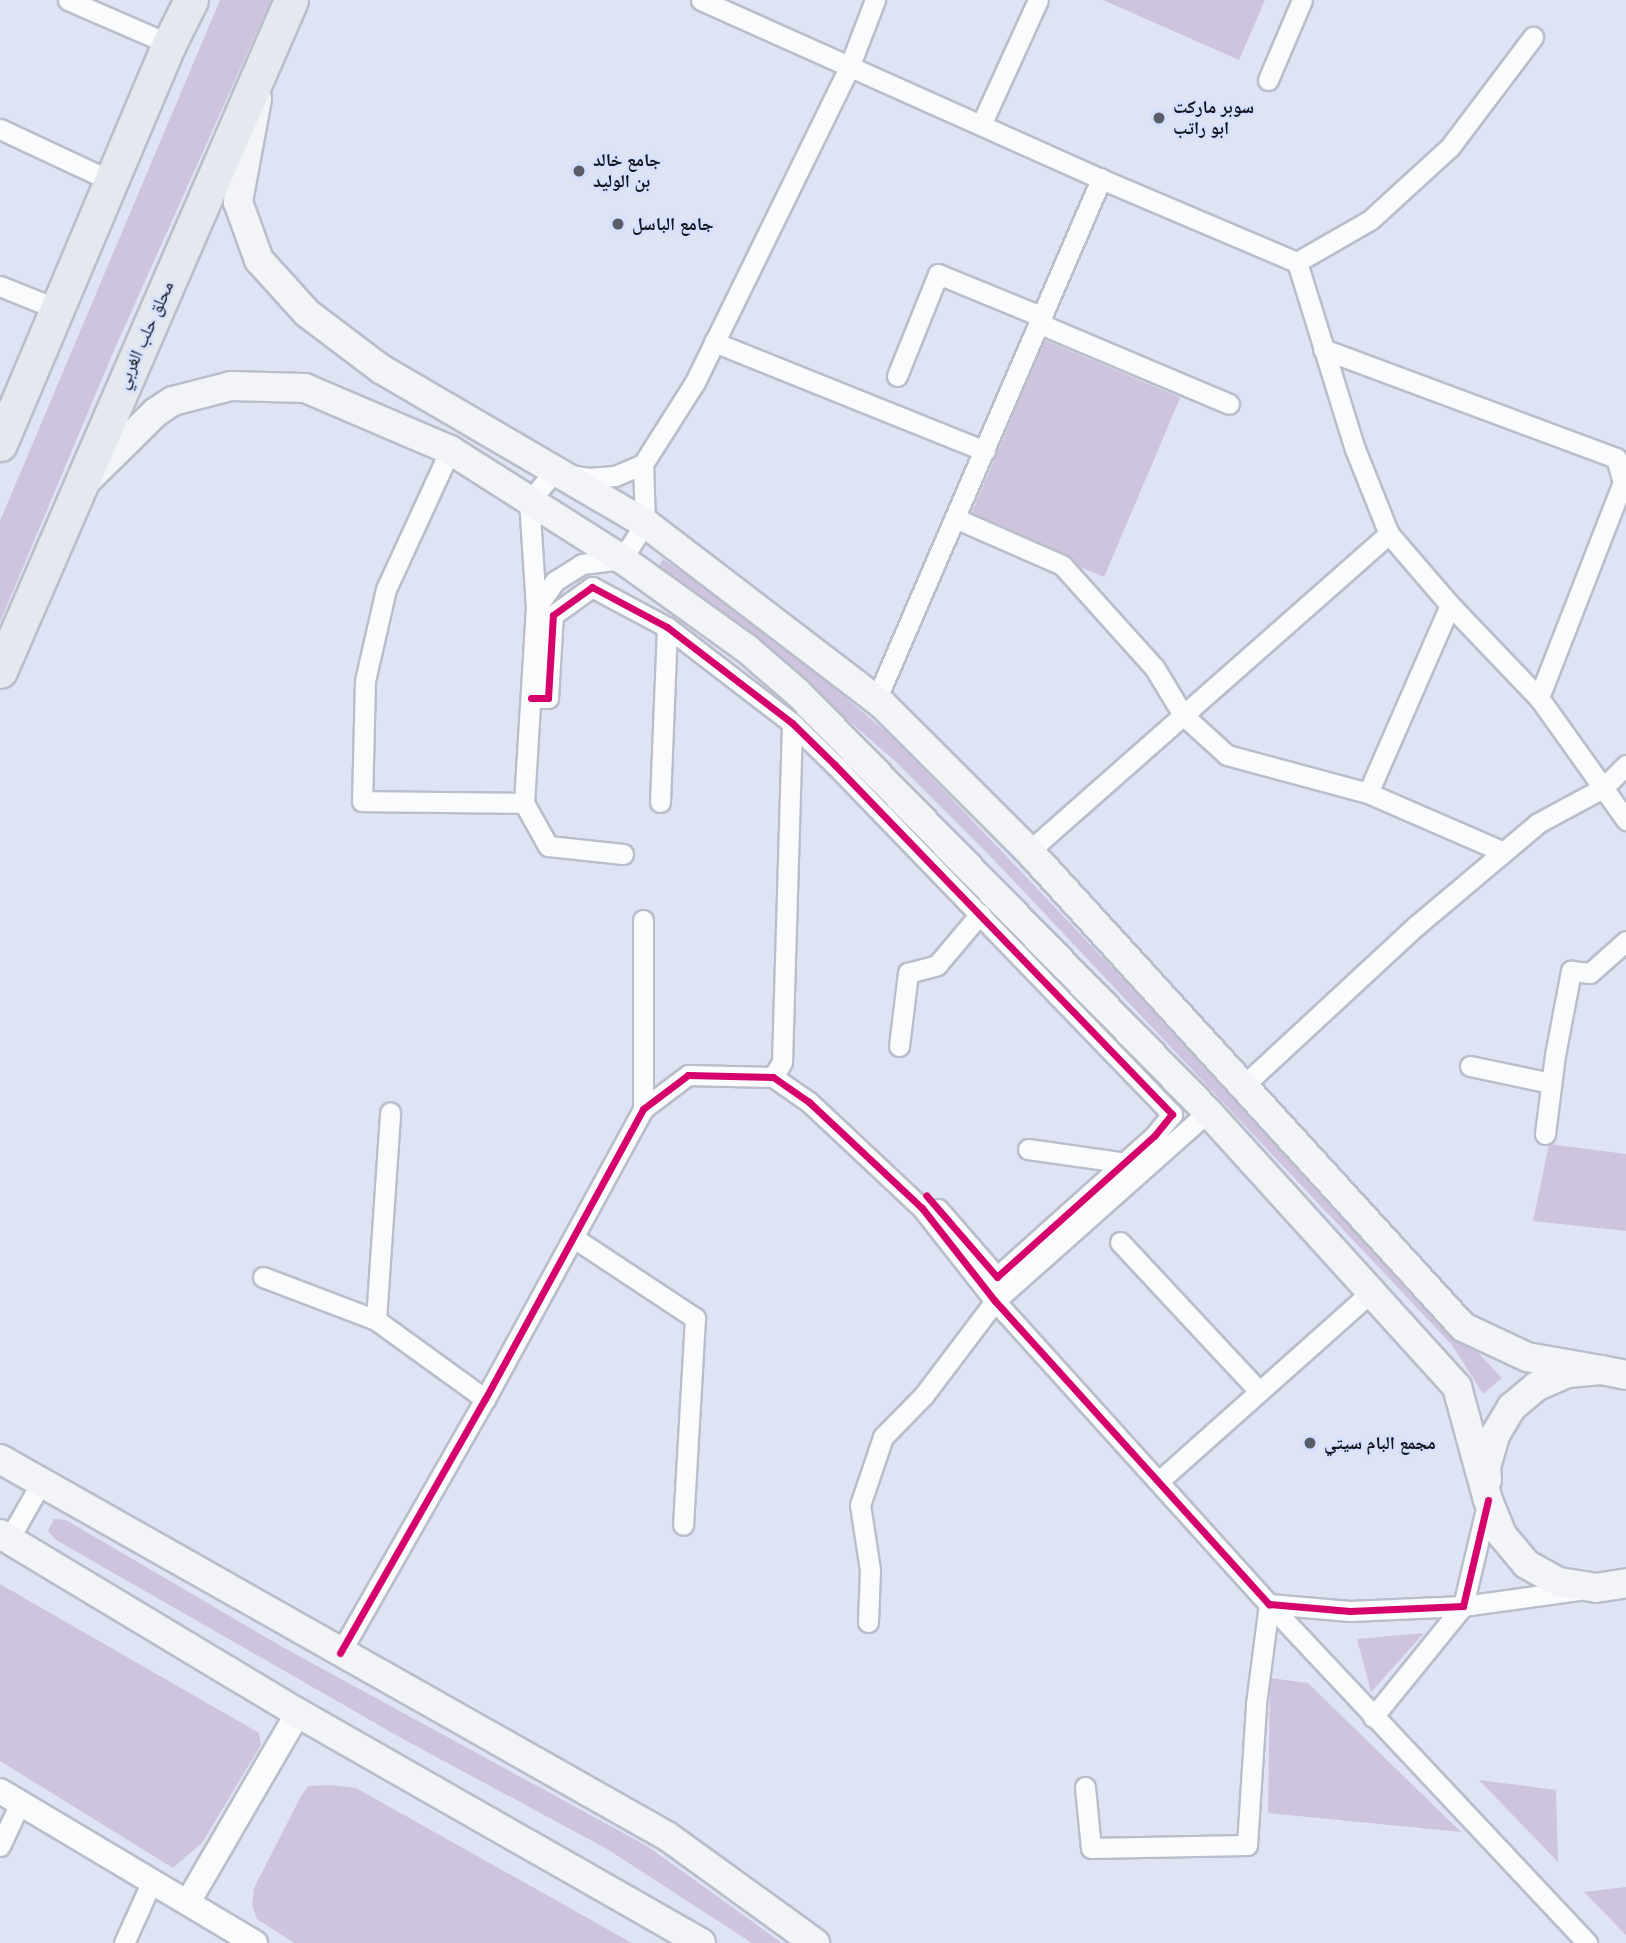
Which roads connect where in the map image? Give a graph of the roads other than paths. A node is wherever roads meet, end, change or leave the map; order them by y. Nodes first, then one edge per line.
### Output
1 (68, 0) edge
2 (191, 0) edge
3 (291, 0) edge
4 (701, 0) edge
5 (875, 0) edge
6 (1038, 0) edge
7 (1301, 0) edge
8 (1533, 37) dead end
9 (169, 44) junction
10 (850, 65) junction
11 (263, 66) junction
12 (1268, 80) dead end
13 (981, 125) junction
14 (0, 129) edge
15 (1101, 179) junction
16 (111, 181) junction
17 (1297, 262) junction
18 (0, 286) edge
19 (57, 309) junction
20 (1041, 321) junction
21 (714, 342) junction
22 (1322, 349) junction
23 (897, 376) dead end
24 (1229, 404) dead end
25 (0, 444) edge
26 (450, 450) junction
27 (985, 450) junction
28 (643, 464) junction
29 (554, 472) junction
30 (78, 489) junction
31 (529, 500) junction
32 (955, 518) junction
33 (645, 523) junction
34 (1389, 534) junction
35 (622, 559) junction
36 (1450, 605) junction
37 (536, 608) junction
38 (667, 626) junction
39 (0, 671) edge
40 (530, 698) junction
41 (1539, 698) junction
42 (876, 700) junction
43 (1183, 716) junction
44 (792, 723) junction
45 (1626, 765) edge
46 (1603, 788) junction
47 (1368, 793) junction
48 (660, 802) dead end
49 (524, 803) junction
50 (1626, 820) edge
51 (1029, 851) junction
52 (1504, 852) junction
53 (623, 854) dead end
54 (980, 914) junction
55 (643, 920) dead end
56 (1626, 941) edge
57 (899, 1046) dead end
58 (1470, 1066) dead end
59 (773, 1077) junction
60 (1551, 1083) junction
61 (1244, 1085) junction
62 (643, 1109) junction
63 (390, 1112) dead end
64 (1208, 1112) junction
65 (1545, 1134) dead end
66 (1028, 1149) dead end
67 (1124, 1163) junction
68 (1148, 1166) junction
69 (898, 1186) junction
70 (574, 1238) junction
71 (1120, 1242) dead end
72 (263, 1277) dead end
73 (1371, 1292) junction
74 (995, 1301) junction
75 (376, 1320) junction
76 (1614, 1373) edge
77 (1259, 1391) junction
78 (485, 1399) junction
79 (0, 1460) edge
80 (1159, 1481) junction
81 (41, 1483) junction
82 (1488, 1500) junction
83 (683, 1525) dead end
84 (4, 1536) edge
85 (1626, 1583) edge
86 (1596, 1588) junction
87 (1269, 1604) junction
88 (1462, 1606) junction
89 (868, 1622) dead end
90 (340, 1653) junction
91 (298, 1713) junction
92 (1373, 1717) junction
93 (1085, 1787) dead end
94 (10, 1797) edge
95 (0, 1846) edge
96 (152, 1881) junction
97 (188, 1902) junction
98 (124, 1943) edge
99 (255, 1943) edge
100 (701, 1943) edge
101 (815, 1943) edge
102 (1587, 1943) edge

1 - 9 street
2 - 9 highway
3 - 11 highway, محلق حلب الغربي
4 - 10 street
5 - 10 street
6 - 13 street
7 - 12 street
8 - 17 street
9 - 16 highway
10 - 13 street
10 - 21 street
11 - 29 main road
11 - 30 highway, محلق حلب الغربي
13 - 15 street
14 - 16 street
15 - 17 street
15 - 20 street
16 - 19 highway
17 - 22 street
18 - 19 street
19 - 25 highway
20 - 23 street
20 - 24 street
20 - 27 street
21 - 27 street
21 - 28 street
22 - 34 street
22 - 41 street
26 - 30 main road
26 - 31 main road
26 - 49 street
27 - 32 street
28 - 29 street
28 - 33 street
29 - 31 street
29 - 33 main road
30 - 39 highway, محلق حلب الغربي
31 - 35 main road
31 - 37 street
32 - 42 street
32 - 43 street
33 - 35 street
33 - 42 main road
34 - 36 street
34 - 43 street
35 - 37 street
35 - 64 main road
36 - 41 street
36 - 47 street
37 - 40 street
38 - 40 street
38 - 44 street
38 - 48 street
40 - 49 street
41 - 46 street
42 - 51 main road
43 - 47 street
43 - 51 street
44 - 54 street
44 - 59 street
45 - 46 street
46 - 50 street
46 - 52 street
47 - 52 street
49 - 53 street
51 - 61 main road
52 - 61 street
54 - 57 street
54 - 67 street
55 - 62 street
56 - 60 street
58 - 60 street
59 - 62 street
59 - 69 street
60 - 65 street
61 - 76 main road
62 - 70 street
63 - 75 street
64 - 68 street
64 - 73 main road
66 - 67 street
67 - 68 street
67 - 69 street
68 - 74 street
69 - 74 street
70 - 78 street
70 - 83 street
71 - 77 street
72 - 75 street
73 - 77 street
73 - 82 main road
74 - 80 street
74 - 89 street
75 - 78 street
76 - 82 main road
77 - 80 street
78 - 90 street
79 - 81 main road
80 - 87 street
81 - 84 street
81 - 90 main road
82 - 86 main road
82 - 88 street
84 - 91 main road
85 - 86 main road
86 - 88 street
87 - 88 street
87 - 92 street
87 - 93 street
88 - 92 street
90 - 101 main road
91 - 97 street
91 - 100 main road
92 - 102 street
94 - 95 street
94 - 96 street
96 - 97 street
96 - 98 street
97 - 99 street

